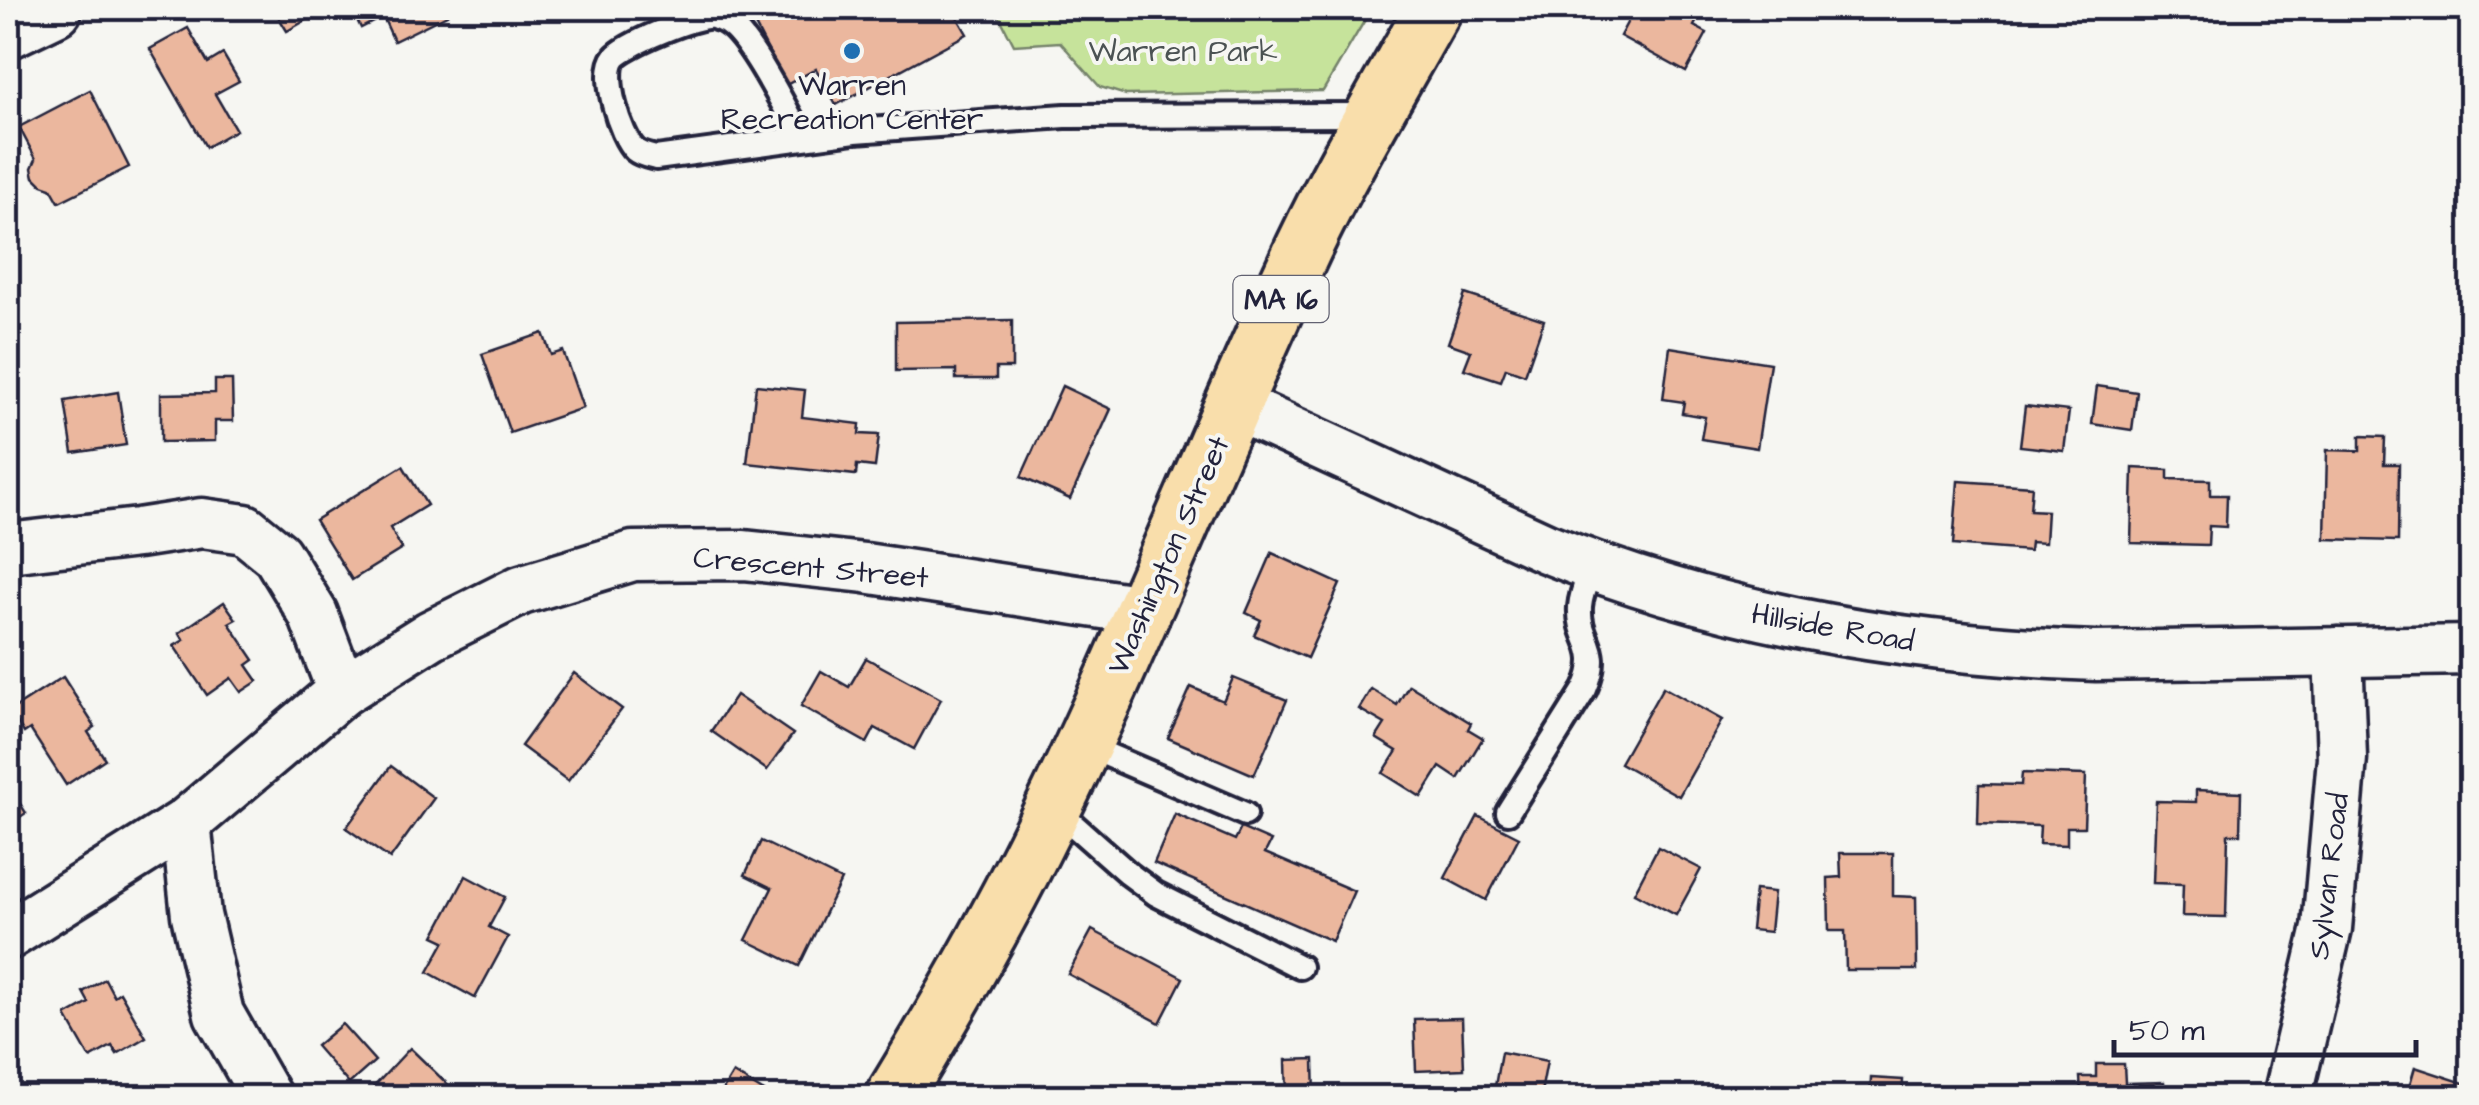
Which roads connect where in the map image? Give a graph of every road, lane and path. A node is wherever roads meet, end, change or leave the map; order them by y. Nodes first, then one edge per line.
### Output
1 (54, 8) edge
2 (1434, 8) edge
3 (8, 30) edge
4 (1372, 115) junction
5 (802, 138) junction
6 (1234, 405) junction
7 (8, 548) edge
8 (1592, 567) junction
9 (1144, 610) junction
10 (2472, 650) edge
11 (2338, 652) junction
12 (342, 692) junction
13 (1082, 744) junction
14 (1053, 807) junction
15 (1508, 812) dead end
16 (1245, 814) dead end
17 (186, 823) junction
18 (8, 936) edge
19 (1300, 968) dead end
20 (268, 1098) edge
21 (893, 1098) edge
22 (2287, 1098) edge

1 - 3 street
2 - 4 main road, Washington Street / MA 16
4 - 5 lane
4 - 6 main road, Washington Street / MA 16
5 - 5 lane
6 - 8 street, Hillside Road
6 - 9 main road, Washington Street / MA 16
7 - 12 street
8 - 11 street, Hillside Road
8 - 15 lane
9 - 12 street, Crescent Street
9 - 13 main road, Washington Street / MA 16
10 - 11 street, Hillside Road
11 - 22 street, Sylvan Road
12 - 17 street, Crescent Street
13 - 14 main road, Washington Street / MA 16
13 - 16 lane
14 - 19 lane
14 - 21 main road, Washington Street / MA 16
17 - 18 street, Crescent Street
17 - 20 street

